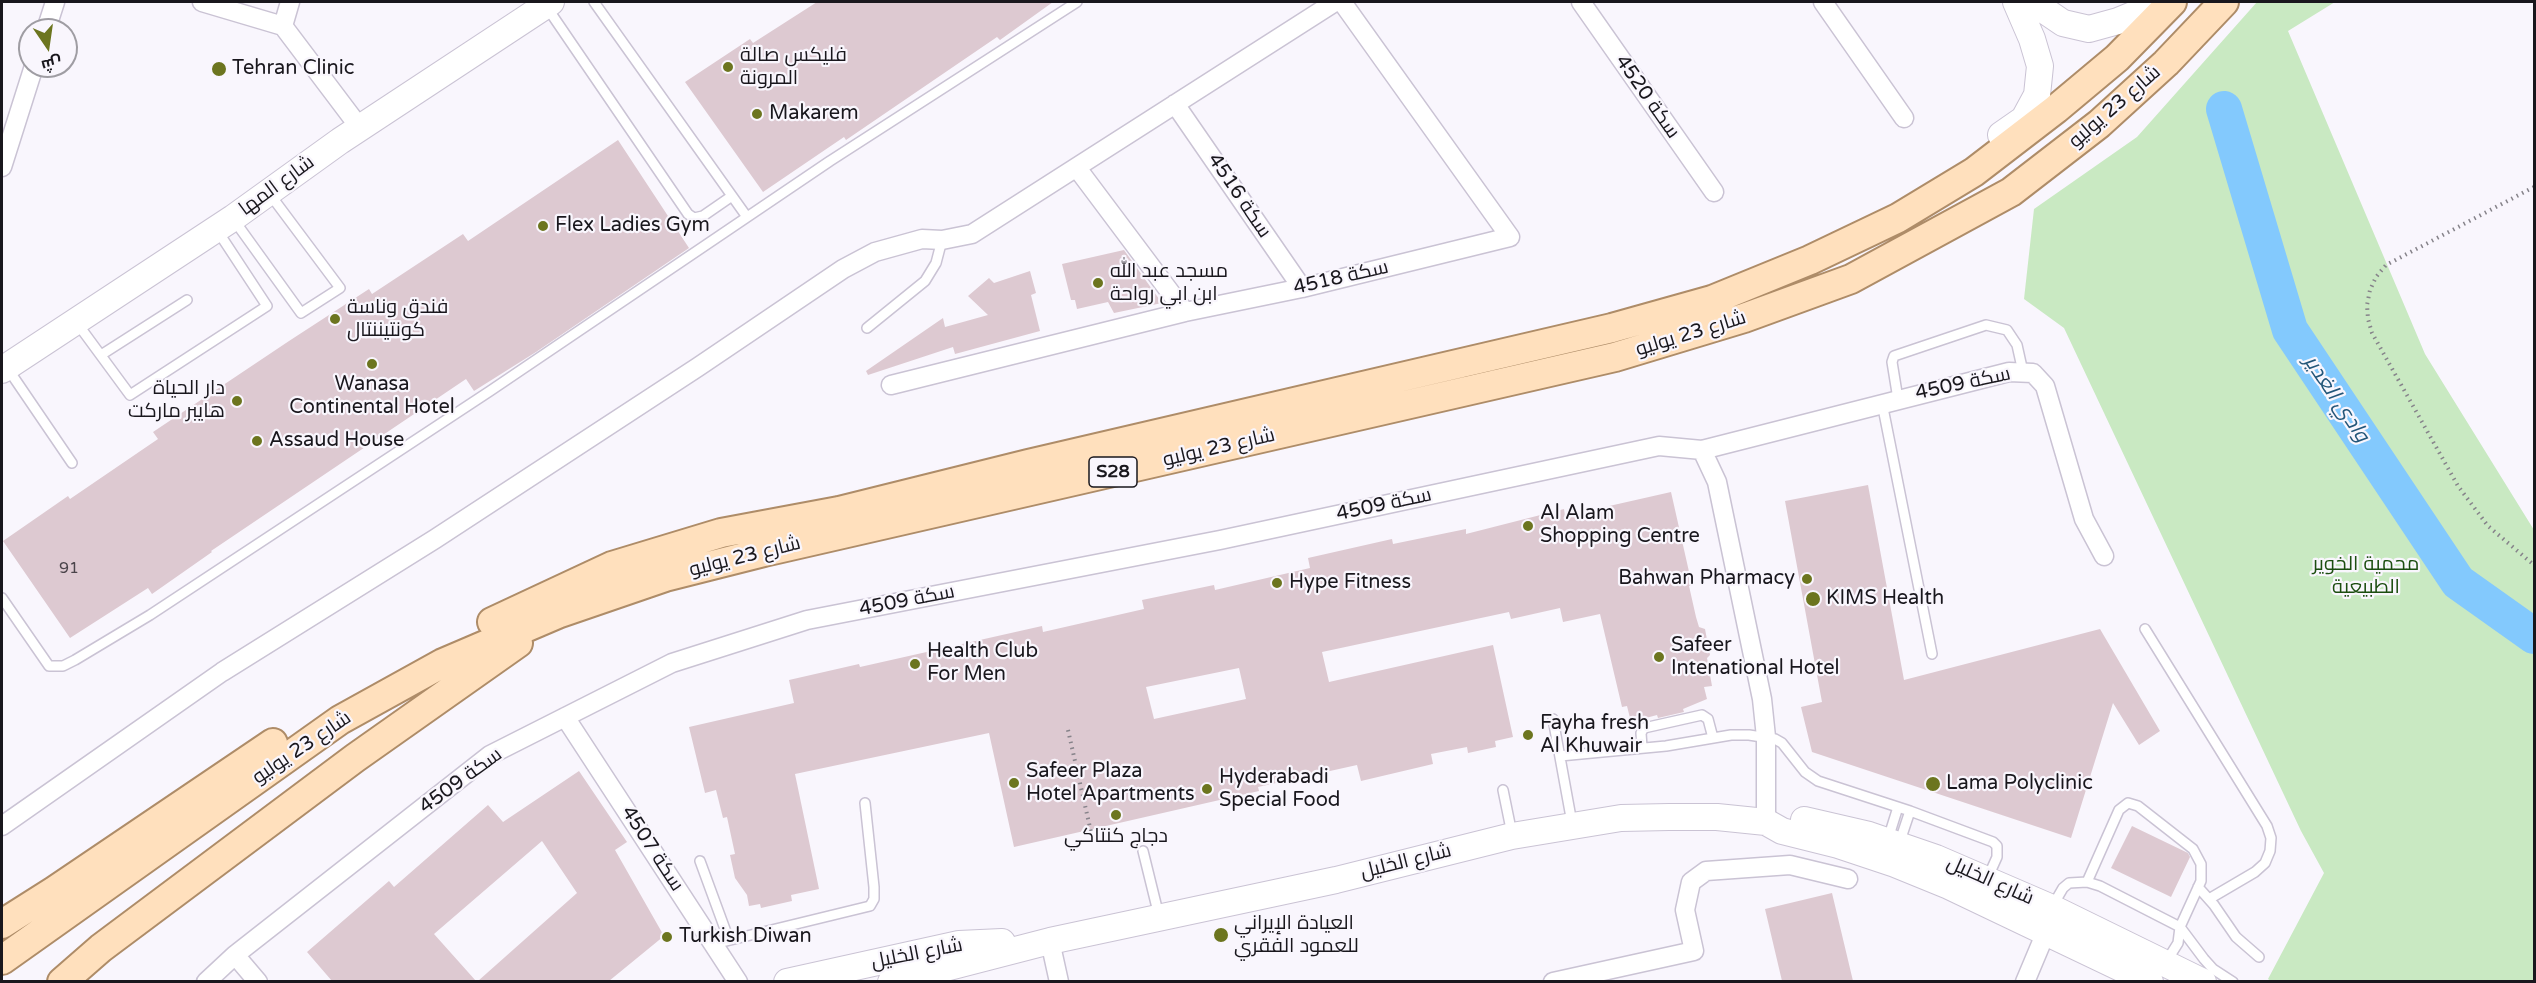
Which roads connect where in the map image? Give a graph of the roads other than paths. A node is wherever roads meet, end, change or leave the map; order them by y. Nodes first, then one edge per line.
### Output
1 (55, 2) edge
2 (202, 2) edge
3 (290, 2) edge
4 (594, 2) edge
5 (1077, 2) edge
6 (1335, 2) edge
7 (1342, 2) edge
8 (1581, 2) edge
9 (1823, 2) edge
10 (2016, 2) edge
11 (2032, 2) edge
12 (2153, 2) edge
13 (2172, 2) edge
14 (2224, 2) edge
15 (548, 3) edge
16 (50, 18) edge
17 (283, 26) junction
18 (30, 78) edge
19 (1175, 104) junction
20 (1904, 118) dead end
21 (360, 128) junction
22 (2, 166) edge
23 (1077, 168) junction
24 (1713, 192) dead end
25 (269, 193) junction
26 (732, 196) junction
27 (747, 217) junction
28 (224, 224) junction
29 (942, 240) junction
30 (1810, 260) junction
31 (1302, 288) junction
32 (188, 300) dead end
33 (1185, 312) junction
34 (75, 321) junction
35 (867, 328) dead end
36 (101, 355) junction
37 (4, 368) edge
38 (2023, 372) junction
39 (891, 385) dead end
40 (1890, 401) junction
41 (1702, 450) junction
42 (72, 464) dead end
43 (2104, 556) dead end
44 (2, 598) edge
45 (560, 612) junction
46 (2145, 629) dead end
47 (1932, 654) dead end
48 (565, 717) junction
49 (1553, 719) dead end
50 (1767, 737) junction
51 (1713, 738) junction
52 (1642, 747) junction
53 (1560, 756) junction
54 (1503, 790) dead end
55 (865, 803) dead end
56 (1898, 807) junction
57 (1910, 811) junction
58 (1766, 822) junction
59 (1573, 825) junction
60 (2, 826) edge
61 (1512, 836) junction
62 (1893, 842) junction
63 (1143, 851) dead end
64 (700, 861) dead end
65 (1848, 879) dead end
66 (1987, 879) junction
67 (2087, 882) junction
68 (2198, 887) junction
69 (2210, 898) junction
70 (1159, 916) junction
71 (2049, 920) junction
72 (2, 924) edge
73 (2180, 927) junction
74 (1050, 941) junction
75 (722, 942) junction
76 (235, 955) junction
77 (2259, 957) dead end
78 (2, 960) edge
79 (2151, 971) edge
80 (62, 981) edge
81 (206, 981) edge
82 (258, 981) edge
83 (738, 981) edge
84 (787, 981) edge
85 (891, 981) edge
86 (1059, 981) edge
87 (1553, 981) edge
88 (2025, 981) edge
89 (2203, 981) edge
90 (2233, 981) edge

1 - 16 street
2 - 17 street
3 - 17 street
4 - 26 lane
5 - 27 lane
6 - 19 street
7 - 31 street, سكة 4518
8 - 24 street, سكة 4520
9 - 20 street
10 - 30 street
11 - 12 street
13 - 30 main road, شارع 23 يوليو / S28
14 - 45 main road, شارع 23 يوليو / S28
15 - 21 street, شارع المها
15 - 26 lane
17 - 21 street
18 - 22 street
19 - 23 street
19 - 31 street, سكة 4516
21 - 25 street, شارع المها
23 - 29 street
23 - 33 street
25 - 28 street, شارع المها
25 - 28 lane
26 - 27 lane
27 - 44 lane
28 - 34 street, شارع المها
28 - 36 lane
29 - 35 lane
29 - 60 street
30 - 72 main road, شارع 23 يوليو / S28
31 - 33 street, سكة 4518
32 - 36 lane
33 - 39 street, سكة 4518
34 - 36 lane
34 - 37 street, شارع المها
37 - 42 lane
38 - 40 street, سكة 4509
38 - 40 lane
38 - 43 street, سكة 4509
40 - 41 street, سكة 4509
40 - 47 lane
41 - 48 street, سكة 4509
41 - 50 street
45 - 78 main road, شارع 23 يوليو / S28
45 - 80 main road
46 - 69 lane
48 - 75 street, سكة 4507
48 - 76 street, سكة 4509
49 - 53 lane
50 - 51 lane
50 - 56 lane
50 - 58 street
51 - 52 lane
51 - 52 lane
52 - 53 lane
53 - 59 lane
54 - 61 lane
55 - 75 lane
56 - 57 lane
56 - 62 lane
57 - 62 lane
57 - 66 lane
58 - 59 street, شارع الخليل
58 - 62 street, شارع الخليل
58 - 71 street, شارع الخليل
59 - 61 street, شارع الخليل
61 - 70 street, شارع الخليل
62 - 66 street, شارع الخليل
63 - 70 lane
64 - 75 lane
65 - 87 street
66 - 71 street, شارع الخليل
67 - 68 lane
67 - 71 lane
67 - 73 lane
68 - 69 lane
68 - 73 lane
69 - 77 lane
70 - 74 street, شارع الخليل
71 - 79 street, شارع الخليل
71 - 88 street
73 - 79 lane
73 - 90 lane
74 - 84 street, شارع الخليل
74 - 85 street, شارع الخليل
74 - 86 street
75 - 83 street, سكة 4507
76 - 81 street, سكة 4509
76 - 82 street
79 - 89 street, شارع الخليل

